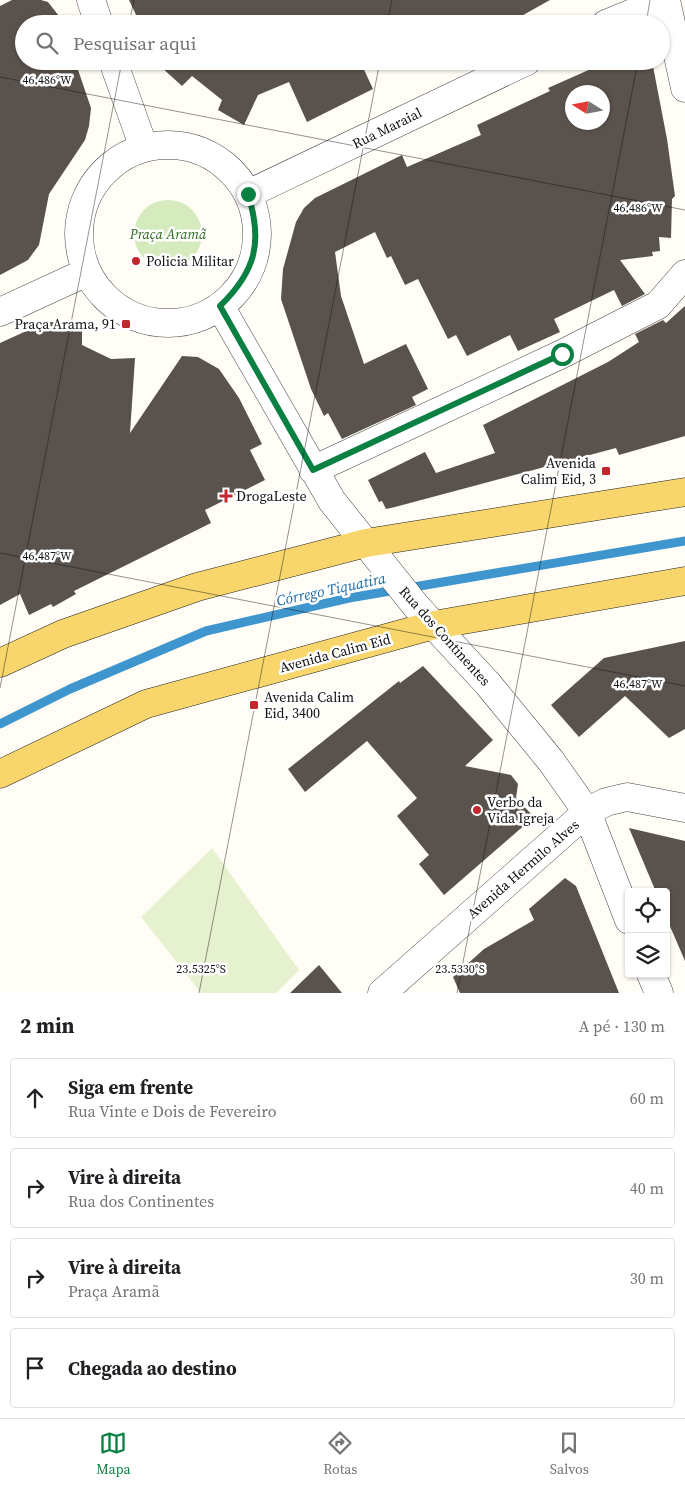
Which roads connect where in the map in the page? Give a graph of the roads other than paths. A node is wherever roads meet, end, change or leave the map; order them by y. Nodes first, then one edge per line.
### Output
1 (91, 0) edge
2 (665, 0) edge
3 (96, 15) edge
4 (628, 15) edge
5 (668, 15) edge
6 (670, 22) edge
7 (116, 70) edge
8 (508, 70) edge
9 (685, 88) edge
10 (144, 148) junction
11 (248, 194) junction
12 (87, 272) junction
13 (685, 274) edge
14 (220, 306) junction
15 (0, 312) edge
16 (313, 470) junction
17 (685, 492) edge
18 (366, 543) junction
19 (685, 580) edge
20 (425, 615) junction
21 (0, 663) edge
22 (0, 774) edge
23 (685, 808) edge
24 (587, 812) junction
25 (625, 910) edge
26 (653, 978) edge
27 (382, 993) edge
28 (659, 993) edge

1 - 3 street
2 - 4 street
2 - 5 street
6 - 9 street
7 - 10 street
8 - 11 street, Rua Maraial
10 - 11 street
10 - 12 street
11 - 14 street
12 - 14 street
12 - 15 street
13 - 16 street
14 - 16 street, Rua dos Continentes
16 - 18 street, Rua dos Continentes
17 - 18 main road
18 - 20 street, Rua dos Continentes
18 - 21 main road
19 - 20 main road, Avenida Calim Eid
20 - 22 main road, Avenida Calim Eid
20 - 24 street, Rua dos Continentes
23 - 24 street, Avenida Hermilo Alves
24 - 25 street, Rua dos Continentes
24 - 27 street, Avenida Hermilo Alves
26 - 28 street

